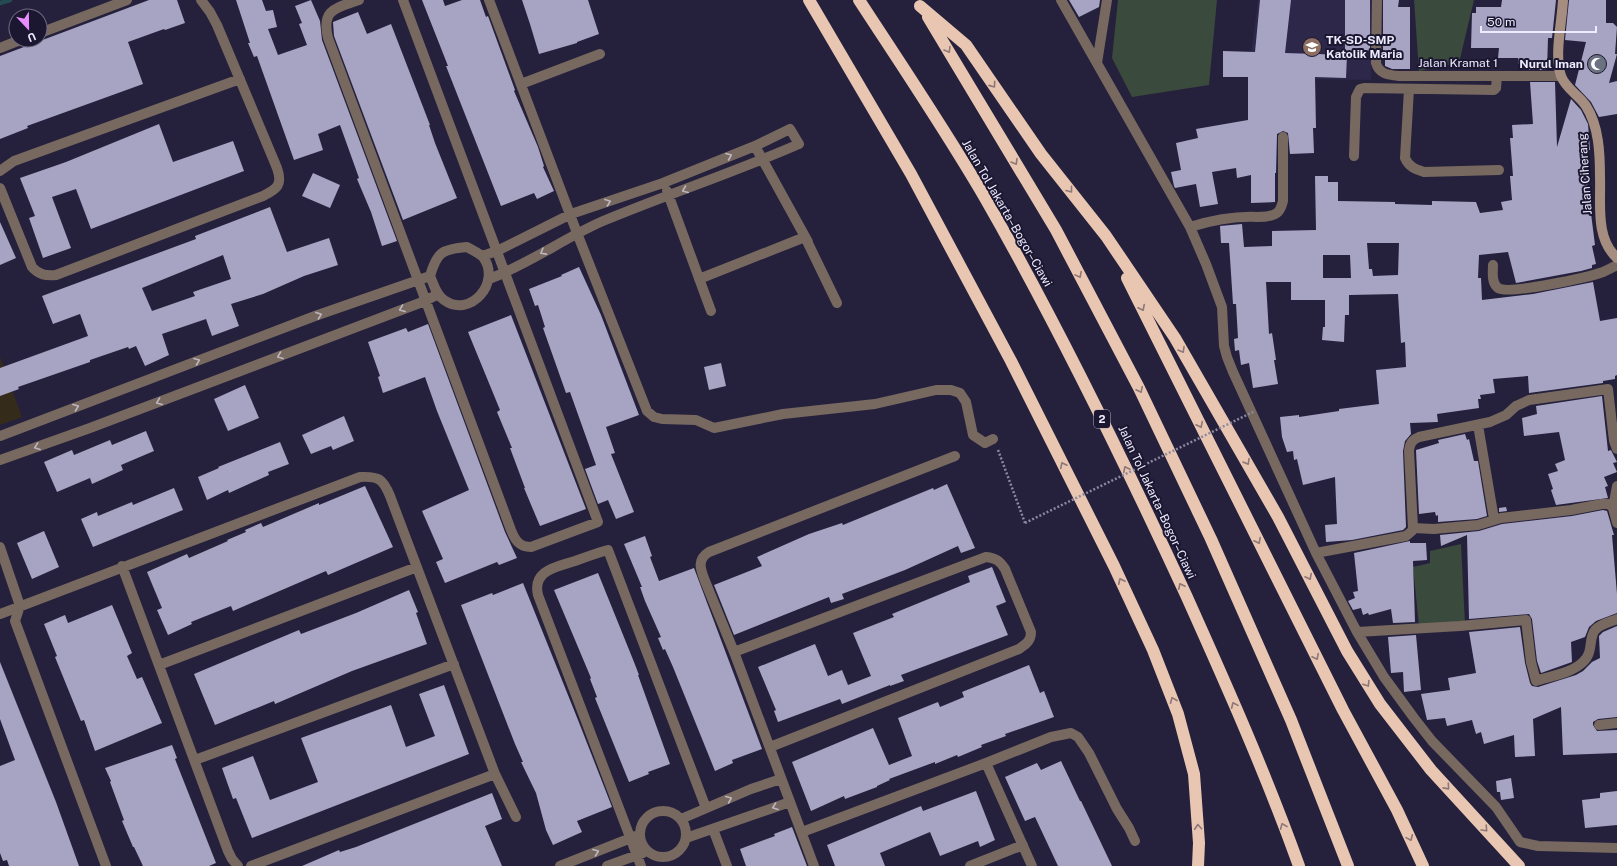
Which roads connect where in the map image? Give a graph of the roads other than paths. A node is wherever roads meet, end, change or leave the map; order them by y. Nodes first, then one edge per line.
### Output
1 (127, 0) edge
2 (201, 0) edge
3 (359, 0) edge
4 (403, 0) edge
5 (490, 0) edge
6 (809, 0) edge
7 (860, 0) edge
8 (1061, 0) edge
9 (1107, 0) edge
10 (1377, 0) edge
11 (1563, 0) edge
12 (918, 3) edge
13 (48, 30) edge
14 (600, 54) dead end
15 (1097, 63) junction
16 (1497, 76) junction
17 (1561, 76) junction
18 (240, 79) junction
19 (521, 84) junction
20 (1409, 89) junction
21 (1283, 137) dead end
22 (755, 146) junction
23 (1354, 156) dead end
24 (763, 160) junction
25 (0, 161) edge
26 (14, 161) junction
27 (1499, 170) dead end
28 (0, 171) edge
29 (663, 182) junction
30 (0, 188) edge
31 (668, 196) junction
32 (570, 214) junction
33 (1190, 227) junction
34 (577, 233) junction
35 (1106, 236) junction
36 (805, 237) junction
37 (497, 251) junction
38 (482, 256) junction
39 (1617, 258) edge
40 (1492, 264) dead end
41 (1617, 265) edge
42 (505, 273) junction
43 (430, 276) junction
44 (489, 279) junction
45 (699, 279) junction
46 (418, 280) junction
47 (438, 294) junction
48 (425, 300) junction
49 (839, 302) dead end
50 (711, 311) dead end
51 (1478, 425) junction
52 (0, 436) edge
53 (993, 439) road end
54 (1617, 449) edge
55 (955, 456) dead end
56 (0, 460) edge
57 (1617, 486) edge
58 (1613, 508) junction
59 (1494, 519) junction
60 (1617, 523) edge
61 (1413, 528) junction
62 (0, 548) edge
63 (1316, 553) junction
64 (122, 566) junction
65 (417, 567) junction
66 (20, 606) junction
67 (0, 612) edge
68 (1617, 619) edge
69 (15, 621) junction
70 (1357, 632) junction
71 (734, 652) junction
72 (454, 664) junction
73 (159, 665) junction
74 (1617, 723) edge
75 (1599, 725) dead end
76 (770, 747) junction
77 (195, 760) junction
78 (986, 763) junction
79 (495, 774) junction
80 (781, 779) junction
81 (790, 802) junction
82 (706, 808) junction
83 (516, 817) dead end
84 (681, 819) junction
85 (713, 829) junction
86 (802, 832) junction
87 (635, 837) junction
88 (686, 838) junction
89 (1135, 841) dead end
90 (1023, 845) junction
91 (1617, 848) edge
92 (647, 851) junction
93 (637, 855) junction
94 (1298, 865) edge
95 (106, 866) edge
96 (238, 866) edge
97 (252, 866) edge
98 (560, 866) edge
99 (607, 866) edge
100 (641, 866) edge
101 (727, 866) edge
102 (814, 866) edge
103 (970, 866) edge
104 (1032, 866) edge
105 (1198, 866) edge
106 (1348, 866) edge
107 (1423, 866) edge
108 (1519, 866) edge

1 - 13 street
2 - 18 street
3 - 46 street
4 - 37 street
5 - 19 street
105 -> 6 highway
94 -> 7 highway, Jalan Tol Jakarta–Bogor–Ciawi / 2
8 - 15 street
9 - 15 street
10 - 16 street, Jalan Kramat 1
11 - 17 street
12 -> 35 highway
12 -> 106 highway
14 - 19 street
15 - 33 street
16 - 17 street, Jalan Kramat 1
16 - 20 street
17 - 39 street, Jalan Ciherang
18 - 26 street
18 - 30 street
19 - 32 street
20 - 23 street
20 - 27 street
21 - 33 street
22 - 24 street
22 - 24 street
29 -> 22 street
24 -> 31 street
24 - 36 street
25 - 26 street
26 - 28 street
29 - 31 street
32 -> 29 street
31 - 34 street
31 - 45 street
32 - 34 street
32 - 37 street
33 - 63 street
34 -> 42 street
34 - 53 street
35 -> 107 highway
35 -> 108 highway
36 - 45 street
36 - 49 street
37 - 38 street
37 - 42 street
38 - 43 street
38 - 44 street
40 - 41 street
42 - 44 street
42 - 48 street
43 - 46 street
43 - 47 street
44 - 47 street
45 - 50 street
46 - 48 street
52 -> 46 street
47 - 48 street
48 -> 56 street
51 - 54 street
51 - 59 street
51 - 61 street
55 - 71 street
57 - 58 street
58 - 59 street
58 - 60 street
59 - 61 street
61 - 63 street
62 - 66 street
63 - 70 street
64 - 65 street
64 - 66 street
64 - 73 street
65 - 72 street
65 - 73 street
66 - 67 street
66 - 69 street
67 - 69 street
68 - 70 street
69 - 95 street
70 - 91 street
71 - 76 street
71 - 76 street
72 - 77 street
72 - 79 street
73 - 77 street
74 - 75 street
76 - 80 street
77 - 96 street
78 - 86 street
78 - 89 street
78 - 90 street
79 - 83 street
79 - 97 street
80 - 81 street
82 -> 80 street
81 -> 85 street
81 - 86 street
82 - 84 street
82 - 87 street
84 - 87 street
84 - 88 street
85 - 88 street
85 - 101 street
86 - 102 street
87 - 92 street
87 - 93 street
98 -> 87 street
88 - 92 street
90 - 103 street
90 - 104 street
92 - 93 street
93 - 99 street
93 - 100 street

